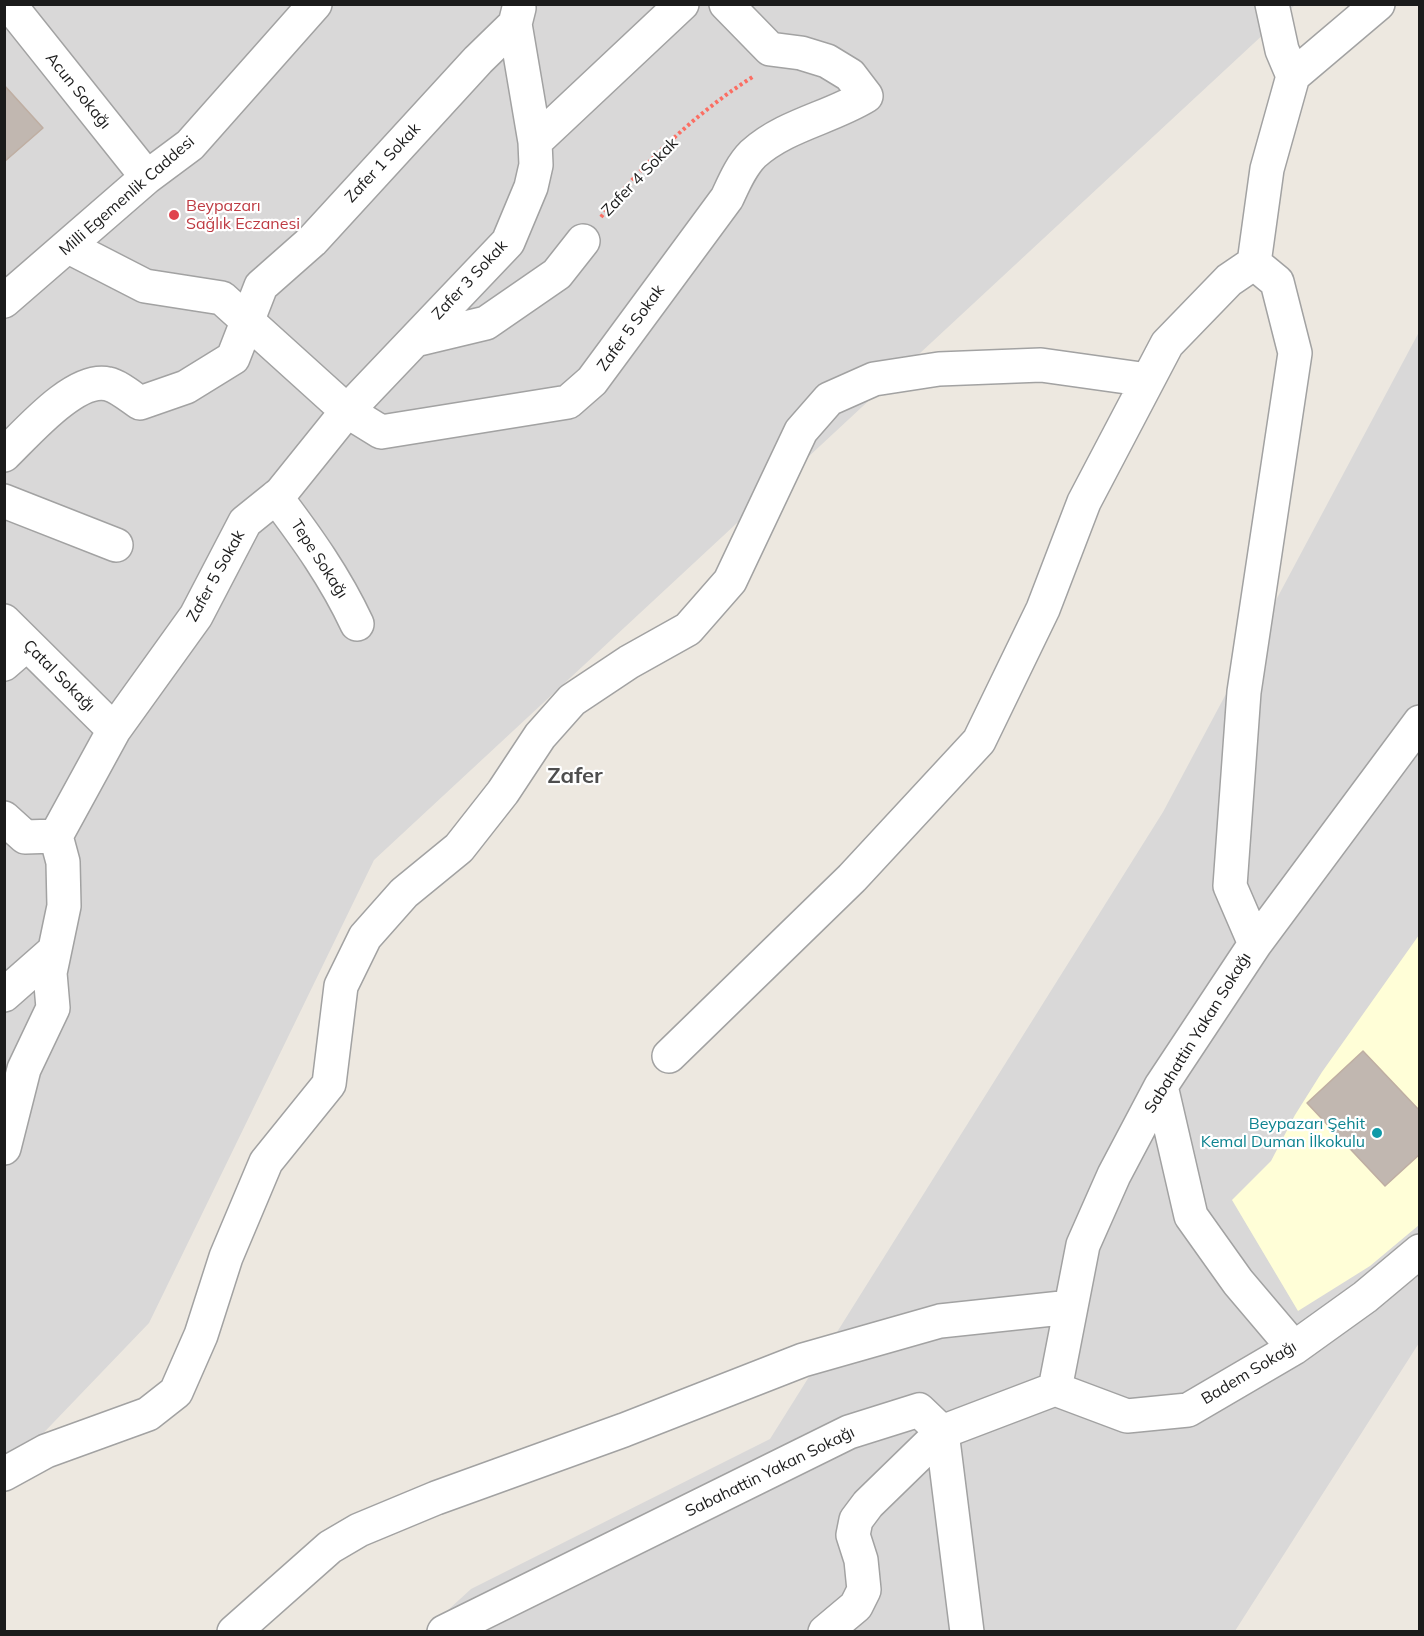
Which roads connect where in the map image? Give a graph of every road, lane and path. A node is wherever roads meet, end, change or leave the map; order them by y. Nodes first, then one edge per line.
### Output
1 (9, 4) edge
2 (315, 4) edge
3 (682, 4) edge
4 (726, 4) edge
5 (1272, 4) edge
6 (1378, 4) edge
7 (517, 14) edge
8 (792, 52) junction
9 (1293, 76) junction
10 (536, 142) junction
11 (147, 177) junction
12 (583, 241) joint
13 (69, 247) junction
14 (1254, 263) junction
15 (4, 301) edge
16 (248, 322) junction
17 (415, 340) junction
18 (1148, 380) junction
19 (347, 411) junction
20 (4, 455) edge
21 (276, 497) junction
22 (4, 501) edge
23 (116, 545) dead end
24 (357, 624) dead end
25 (12, 643) edge
26 (1418, 728) edge
27 (114, 730) junction
28 (4, 818) edge
29 (56, 836) junction
30 (1255, 944) junction
31 (54, 951) junction
32 (4, 995) edge
33 (669, 1056) dead end
34 (1161, 1086) junction
35 (4, 1148) edge
36 (1419, 1251) edge
37 (1071, 1306) junction
38 (1294, 1348) junction
39 (1055, 1389) junction
40 (942, 1432) junction
41 (4, 1474) edge
42 (234, 1632) edge
43 (444, 1632) edge
44 (825, 1632) edge
45 (967, 1632) edge

1 - 11 street, Acun Sokağı
2 - 11 street, Milli Egemenlik Caddesi
3 - 10 street
4 - 8 street
5 - 9 street
6 - 9 street
7 - 10 street, Zafer 3 Sokak
7 - 16 street, Zafer 1 Sokak
8 - 12 path, Zafer 4 Sokak
8 - 19 street, Zafer 5 Sokak
9 - 14 street
10 - 17 street, Zafer 3 Sokak
11 - 13 street, Milli Egemenlik Caddesi
12 - 17 street
13 - 15 street, Milli Egemenlik Caddesi
13 - 16 street
14 - 18 street
14 - 30 street
16 - 19 street
16 - 20 street, Zafer 1 Sokak
17 - 19 street, Zafer 3 Sokak
18 - 33 street
18 - 41 street
19 - 21 street, Zafer 5 Sokak
21 - 24 street, Tepe Sokağı
21 - 27 street, Zafer 5 Sokak
22 - 23 street
25 - 27 street, Çatal Sokağı
26 - 30 street, Sabahattin Yakan Sokağı
27 - 29 street, Zafer 5 Sokak
28 - 29 street
29 - 31 street
30 - 34 street, Sabahattin Yakan Sokağı
31 - 32 street
31 - 35 street
34 - 37 street, Sabahattin Yakan Sokağı
34 - 38 street
36 - 38 street, Badem Sokağı
37 - 39 street, Sabahattin Yakan Sokağı
37 - 42 street
38 - 39 street, Badem Sokağı
39 - 40 street
40 - 43 street, Sabahattin Yakan Sokağı
40 - 44 street
40 - 45 street

